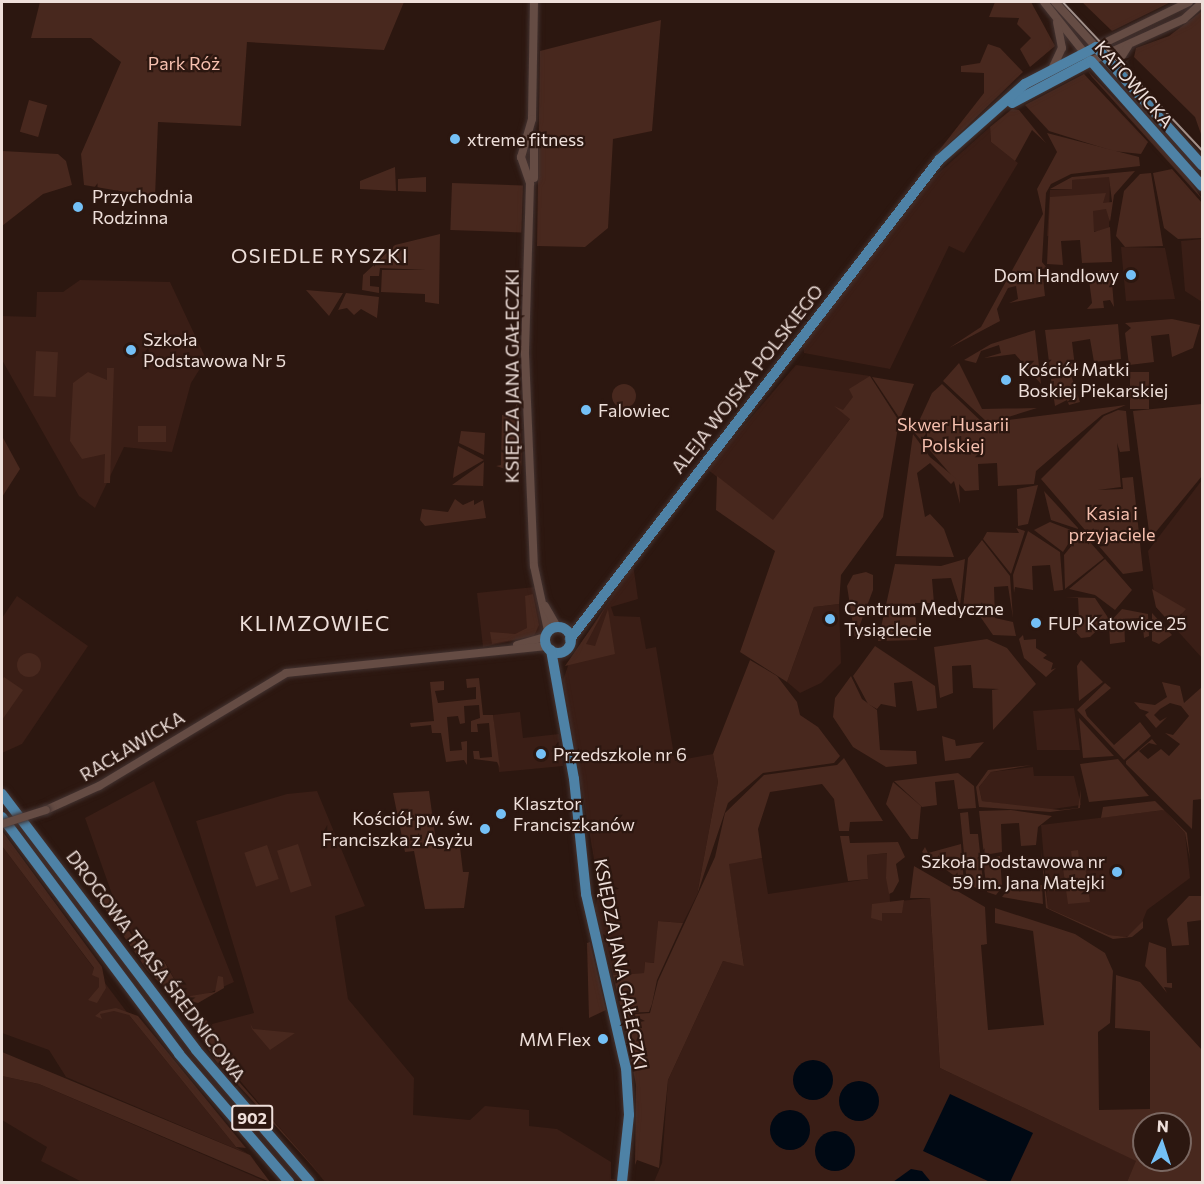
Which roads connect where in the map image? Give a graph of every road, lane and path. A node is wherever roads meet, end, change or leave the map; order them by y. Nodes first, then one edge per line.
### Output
1 (534, 2) edge
2 (1044, 2) edge
3 (1054, 2) edge
4 (1189, 2) edge
5 (1203, 3) edge
6 (1056, 19) junction
7 (1130, 45) junction
8 (1099, 52) junction
9 (1087, 57) junction
10 (1053, 68) junction
11 (1127, 83) junction
12 (1203, 165) edge
13 (936, 166) junction
14 (1200, 179) edge
15 (590, 616) junction
16 (553, 639) junction
17 (2, 794) edge
18 (2, 817) edge
19 (2, 824) edge
20 (289, 1182) edge
21 (310, 1182) edge
22 (622, 1182) edge

1 - 16 street, KSIĘDZA JANA GAŁECZKI
2 - 6 street, KATOWICKA
3 - 8 street, KATOWICKA
4 - 8 street
5 - 7 street
6 - 9 street, KATOWICKA
6 - 10 street
7 - 8 street
7 - 11 street
8 - 9 main road, ALEJA WOJSKA POLSKIEGO
8 - 11 main road, KATOWICKA
9 - 10 main road, ALEJA WOJSKA POLSKIEGO
9 - 13 main road, ALEJA WOJSKA POLSKIEGO
9 - 14 main road, KATOWICKA
10 - 13 main road, ALEJA WOJSKA POLSKIEGO
11 - 12 main road, KATOWICKA
13 - 15 main road, ALEJA WOJSKA POLSKIEGO
15 - 16 main road
15 - 16 main road, ALEJA WOJSKA POLSKIEGO
16 - 19 street, RACŁAWICKA, bridge
16 - 22 main road, KSIĘDZA JANA GAŁECZKI
17 - 21 main road, DROGOWA TRASA ŚREDNICOWA / 902
18 - 20 main road, DROGOWA TRASA ŚREDNICOWA / 902

